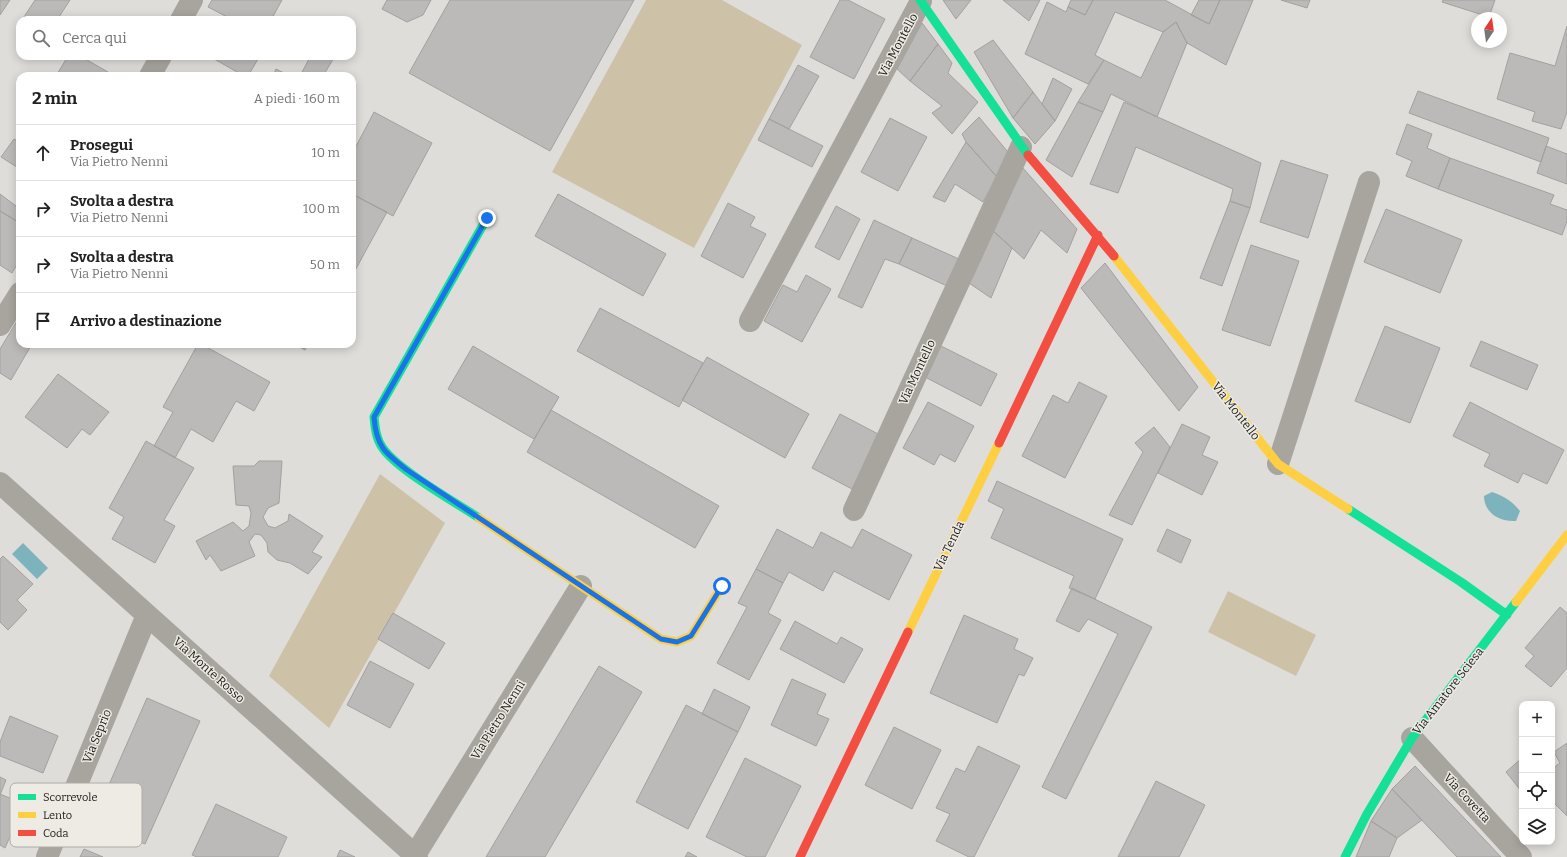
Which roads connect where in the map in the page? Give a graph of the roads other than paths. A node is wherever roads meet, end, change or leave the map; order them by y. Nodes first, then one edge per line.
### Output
1 (192, 0) edge
2 (921, 1) edge
3 (183, 16) edge
4 (159, 60) edge
5 (152, 72) edge
6 (1022, 146) junction
7 (1369, 182) dead end
8 (487, 218) dead end
9 (1098, 235) junction
10 (16, 299) edge
11 (750, 322) dead end
12 (0, 325) edge
13 (1278, 464) junction
14 (0, 483) edge
15 (854, 510) dead end
16 (1567, 535) edge
17 (581, 586) junction
18 (722, 586) dead end
19 (147, 615) junction
20 (1507, 615) junction
21 (1412, 738) junction
22 (78, 783) edge
23 (52, 847) edge
24 (416, 856) edge
25 (48, 857) edge
26 (800, 857) edge
27 (1345, 857) edge
28 (1521, 857) edge

1 - 3 street
2 - 6 street, Via Montello
2 - 11 street, Via Montello
4 - 5 street
6 - 9 street, Via Montello
6 - 15 street, Via Montello
7 - 13 street
8 - 17 street
9 - 13 street, Via Montello
9 - 26 street, Via Tenda
10 - 12 street
13 - 20 street, Via Montello
14 - 19 street, Via Monte Rosso
16 - 20 street, Via Amatore Sciesa
17 - 18 street
17 - 24 street, Via Pietro Nenni
19 - 22 street, Via Seprio
19 - 24 street, Via Monte Rosso
20 - 21 street, Via Amatore Sciesa
21 - 27 street, Via Amatore Sciesa
21 - 28 street, Via Covetta
23 - 25 street, Via Seprio

